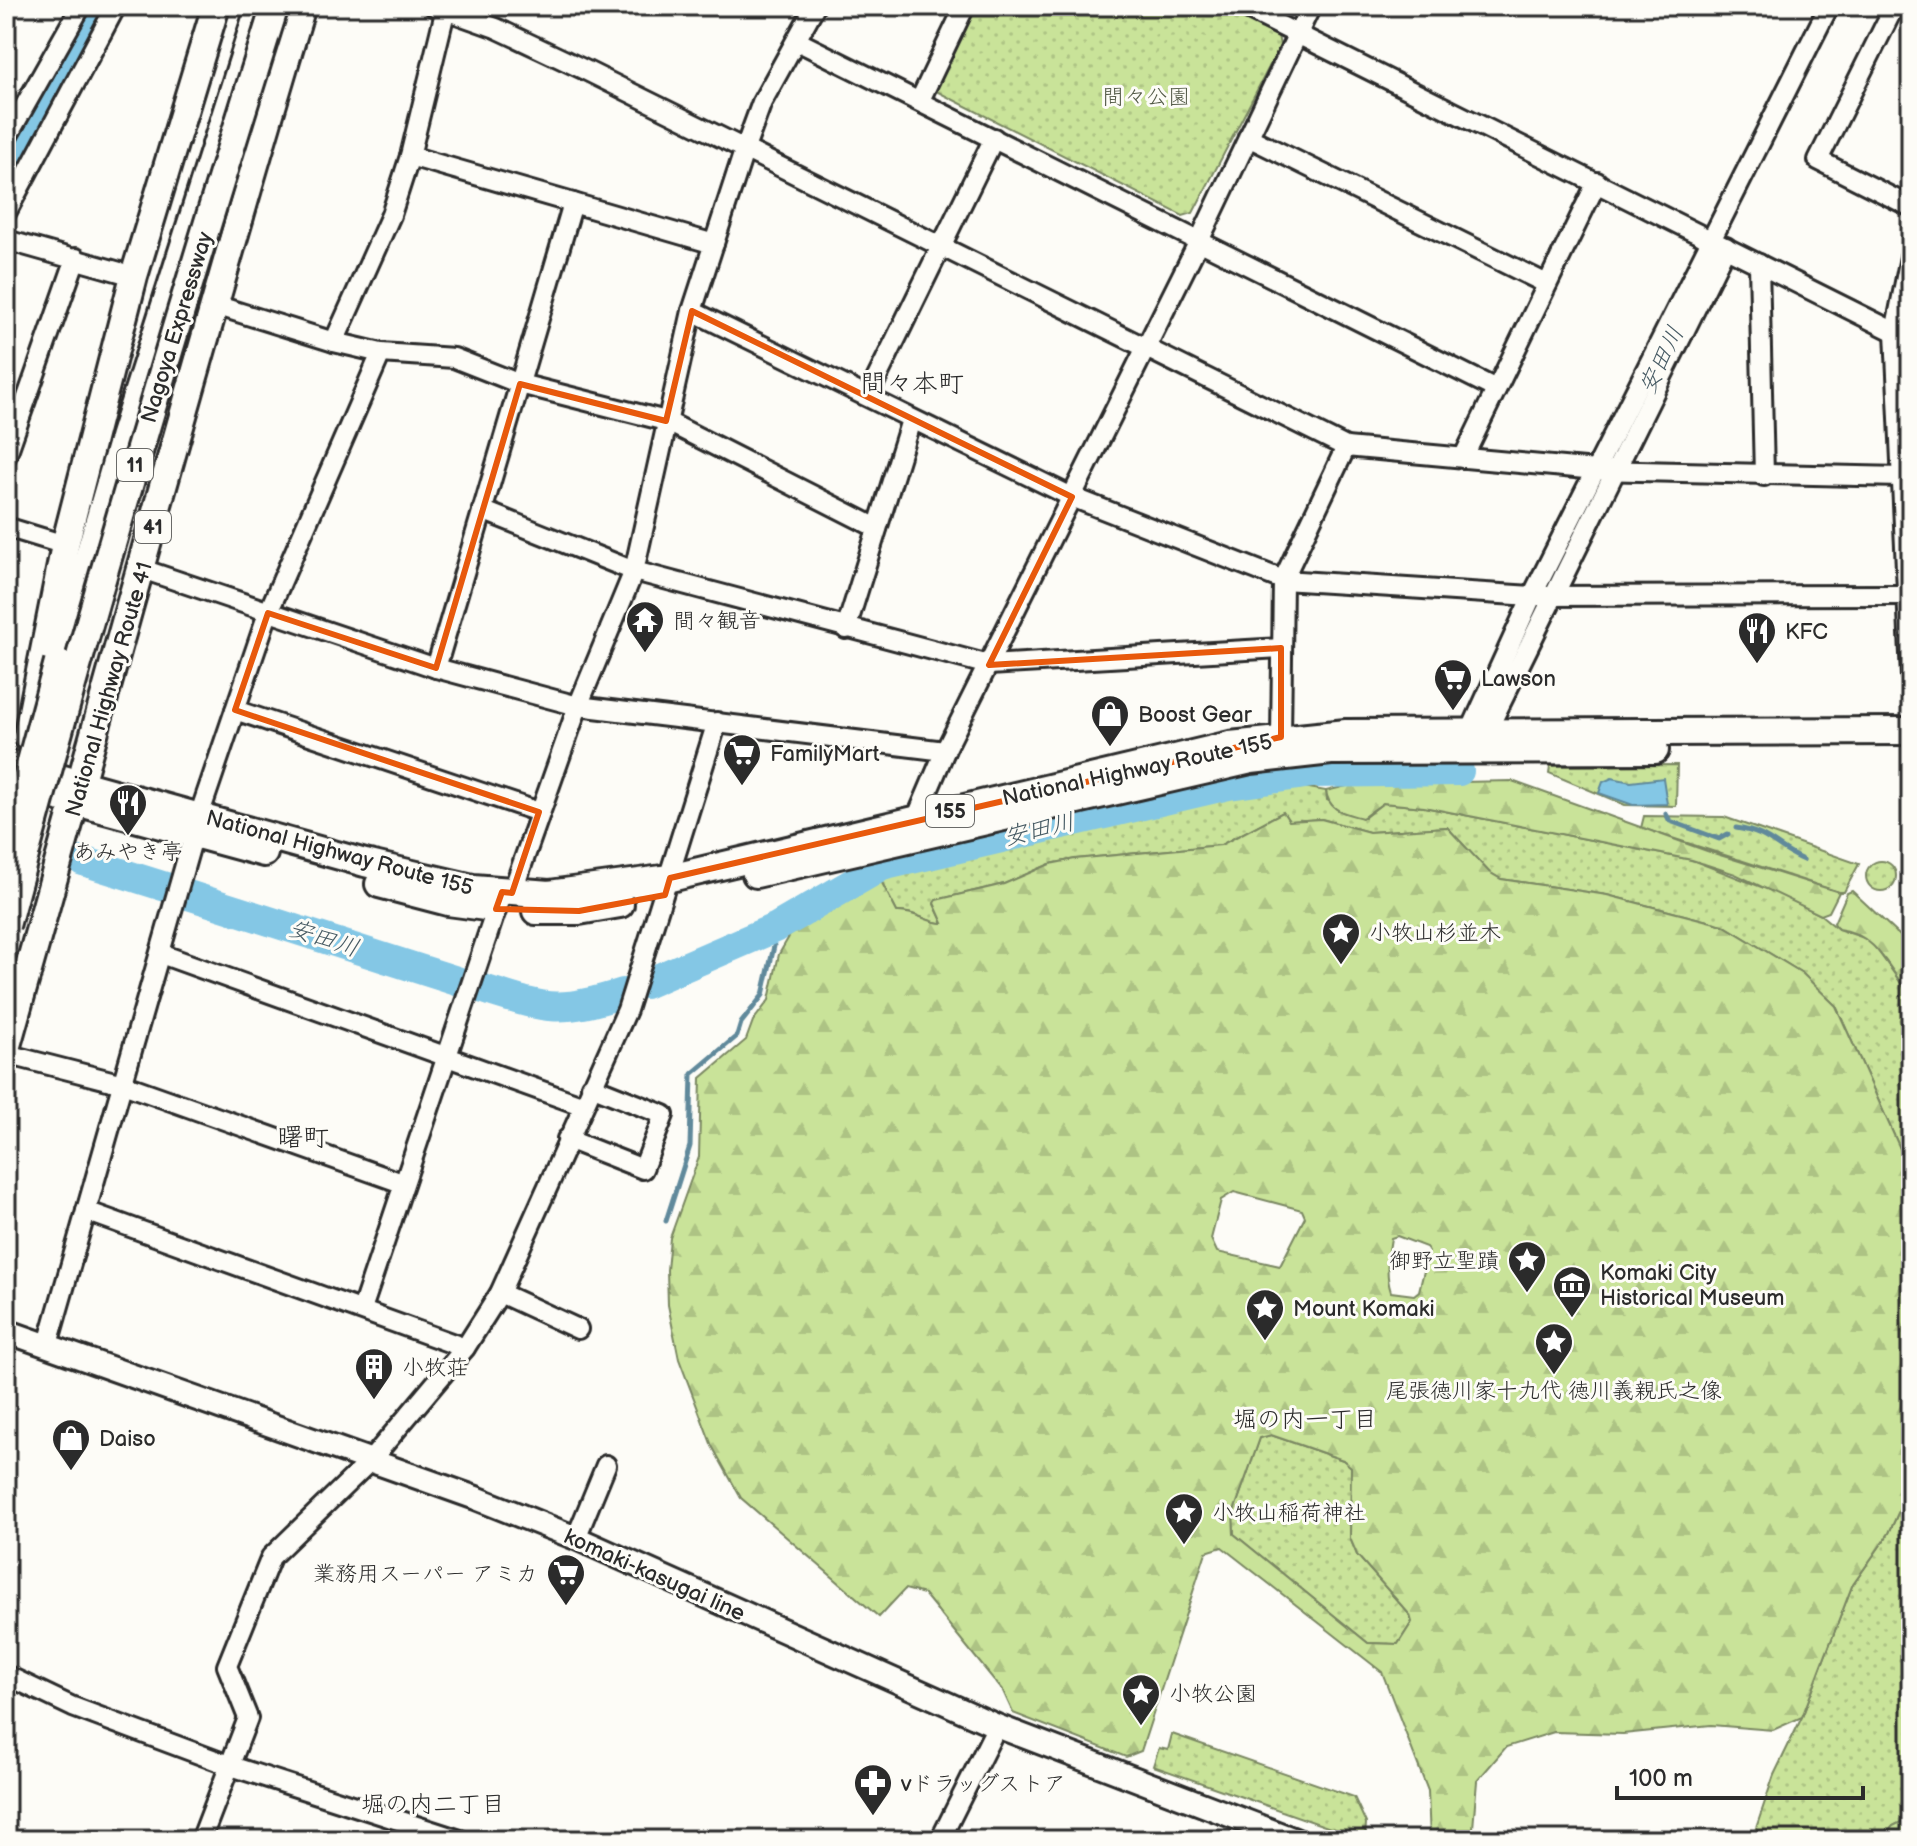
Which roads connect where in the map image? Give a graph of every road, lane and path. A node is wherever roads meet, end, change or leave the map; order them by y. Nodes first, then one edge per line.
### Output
1 (81, 6) edge
2 (116, 6) edge
3 (216, 6) edge
4 (225, 6) edge
5 (260, 6) edge
6 (275, 6) edge
7 (299, 6) edge
8 (815, 6) edge
9 (965, 6) edge
10 (1241, 6) edge
11 (1311, 6) edge
12 (1829, 6) edge
13 (1883, 6) edge
14 (440, 7) edge
15 (1297, 34) junction
16 (797, 41) junction
17 (920, 100) junction
18 (1248, 137) junction
19 (994, 138) junction
20 (6, 139) edge
21 (744, 151) junction
22 (410, 156) junction
23 (1597, 182) junction
24 (573, 203) junction
25 (1911, 207) edge
26 (6, 213) edge
27 (1200, 239) junction
28 (6, 240) edge
29 (1718, 243) junction
30 (714, 244) junction
31 (940, 246) junction
32 (1911, 252) edge
33 (76, 258) junction
34 (1759, 264) junction
35 (134, 276) junction
36 (1547, 284) junction
37 (183, 299) junction
38 (212, 304) junction
39 (692, 311) junction
40 (1903, 336) edge
41 (334, 342) junction
42 (1666, 349) junction
43 (1145, 350) junction
44 (381, 353) junction
45 (520, 384) junction
46 (1496, 389) junction
47 (868, 396) junction
48 (911, 420) junction
49 (666, 421) junction
50 (1346, 447) junction
51 (6, 457) edge
52 (1463, 458) junction
53 (1596, 470) junction
54 (1616, 470) junction
55 (1764, 476) junction
56 (1902, 477) junction
57 (1072, 497) junction
58 (482, 510) junction
59 (6, 527) edge
60 (877, 528) junction
61 (65, 545) junction
62 (142, 569) junction
63 (634, 571) junction
64 (1283, 580) junction
65 (1909, 595) edge
66 (1532, 596) junction
67 (1554, 596) junction
68 (268, 613) junction
69 (846, 629) junction
70 (1281, 648) junction
71 (58, 662) junction
72 (989, 665) junction
73 (436, 668) junction
74 (1911, 676) edge
75 (578, 706) junction
76 (235, 710) junction
77 (717, 722) junction
78 (1478, 731) junction
79 (1911, 731) edge
80 (1281, 737) junction
81 (1911, 749) edge
82 (945, 751) junction
83 (12, 774) edge
84 (78, 792) junction
85 (539, 812) junction
86 (916, 819) junction
87 (6, 822) edge
88 (197, 825) junction
89 (6, 854) edge
90 (667, 886) junction
91 (503, 898) junction
92 (6, 926) edge
93 (161, 954) junction
94 (6, 1052) edge
95 (447, 1057) junction
96 (123, 1084) junction
97 (591, 1086) junction
98 (581, 1105) junction
99 (567, 1139) junction
100 (402, 1183) junction
101 (86, 1211) junction
102 (500, 1293) junction
103 (362, 1309) junction
104 (578, 1329) dead end
105 (6, 1331) edge
106 (48, 1344) junction
107 (465, 1348) junction
108 (370, 1461) junction
109 (606, 1465) dead end
110 (576, 1538) junction
111 (6, 1675) edge
112 (997, 1726) junction
113 (231, 1766) junction
114 (201, 1840) edge
115 (460, 1840) edge
116 (940, 1840) edge
117 (1295, 1840) edge

1 - 20 street
2 - 26 street
3 - 35 highway
4 - 71 highway
5 - 71 highway, 11
6 - 37 highway, Nagoya Expressway / 11, bridge
7 - 37 highway, bridge
7 - 38 highway, National Highway Route 41 / 41
8 - 16 street
9 - 17 street
10 - 15 street
11 - 15 street
12 - 29 street
13 - 25 street
14 - 21 street
14 - 22 street
15 - 18 street
15 - 23 street
16 - 17 street
16 - 21 street
17 - 19 street
18 - 27 street
18 - 36 street
19 - 27 street
19 - 31 street
21 - 30 street
21 - 31 street
22 - 24 street
22 - 41 street
23 - 29 street
23 - 36 street
24 - 30 street
24 - 45 street
27 - 43 street
27 - 46 street
28 - 33 street
29 - 34 street
29 - 42 street
30 - 39 street
31 - 43 street
31 - 47 street
32 - 40 street
33 - 35 street
33 - 51 street
34 - 40 street
34 - 55 street
35 - 61 highway
36 - 46 street
37 - 92 highway, Nagoya Expressway / 11, bridge
38 - 41 street
38 - 62 highway, National Highway Route 41 / 41
39 - 47 street
39 - 49 street
40 - 56 street
41 - 44 street
42 - 53 street
42 - 54 street
43 - 50 street
43 - 57 street
44 - 45 street
44 - 68 street
45 - 49 street
45 - 58 street
46 - 52 street
47 - 48 street
48 - 57 street
48 - 60 street
49 - 60 street
49 - 63 street
50 - 52 street
50 - 64 street
52 - 53 street
53 - 54 street
53 - 66 street
54 - 55 street
54 - 67 street
55 - 56 street
56 - 65 street
57 - 64 street
57 - 72 street
58 - 63 street
58 - 73 street
59 - 61 street
60 - 69 street
61 - 83 highway
62 - 68 street
62 - 84 highway, National Highway Route 41 / 41
63 - 69 street
63 - 75 street
64 - 66 street
64 - 70 street
65 - 67 street
65 - 74 street
66 - 67 street
66 - 78 street
67 - 78 street
68 - 73 street
68 - 76 street
69 - 72 street
70 - 72 street
70 - 80 street
71 - 89 highway, 11, bridge
72 - 82 street
73 - 75 street
75 - 77 street
75 - 85 street
76 - 85 street
76 - 88 street
77 - 82 street
77 - 90 street
78 - 79 highway, National Highway Route 155 / 155
78 - 80 highway, National Highway Route 155 / 155
80 - 86 highway, National Highway Route 155 / 155
81 - 90 highway, National Highway Route 155 / 155
82 - 86 street
83 - 84 highway, National Highway Route 155 / 155
83 - 87 highway
84 - 88 highway, National Highway Route 155 / 155
84 - 94 highway, National Highway Route 41 / 41
85 - 91 street
86 - 90 highway, National Highway Route 155 / 155
88 - 91 highway, National Highway Route 155 / 155
88 - 93 street
90 - 91 highway, National Highway Route 155 / 155
90 - 97 street
91 - 95 street
93 - 95 street
93 - 96 street
94 - 96 street
95 - 98 street
95 - 100 street
96 - 100 street
96 - 101 street
97 - 98 street
97 - 99 street
98 - 99 street
99 - 102 street
100 - 103 street
101 - 103 street
101 - 106 street
102 - 104 street
102 - 107 street
103 - 107 street
105 - 106 main road, komaki-kasugai line
106 - 108 main road, komaki-kasugai line
107 - 108 street
108 - 110 main road, komaki-kasugai line
108 - 113 street
109 - 110 street
110 - 112 main road, komaki-kasugai line
111 - 113 street
112 - 116 street
112 - 117 main road, komaki-kasugai line
113 - 114 street
113 - 115 street

